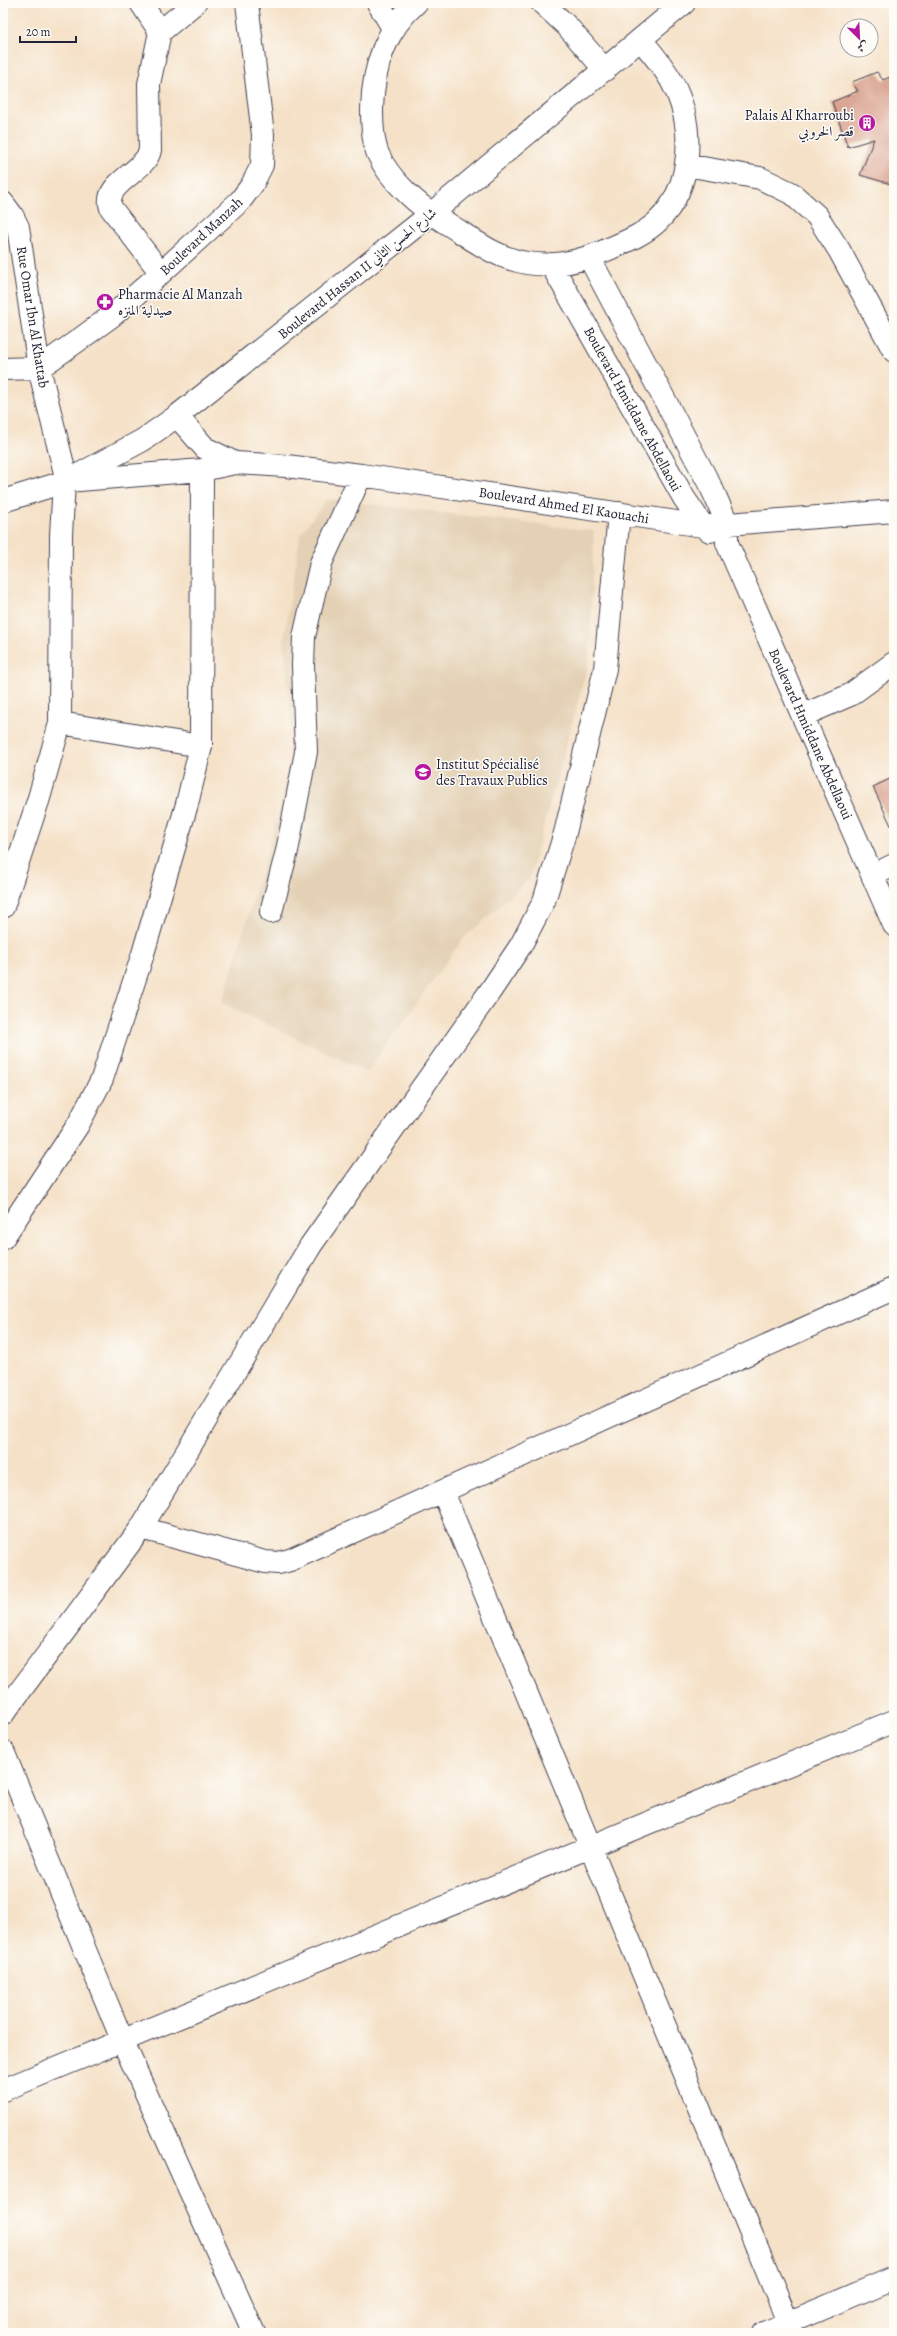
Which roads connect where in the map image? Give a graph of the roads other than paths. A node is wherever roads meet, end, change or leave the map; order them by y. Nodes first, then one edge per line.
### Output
1 (140, 3) edge
2 (195, 3) edge
3 (247, 3) edge
4 (378, 3) edge
5 (416, 3) edge
6 (542, 3) edge
7 (684, 3) edge
8 (393, 28) junction
9 (160, 32) junction
10 (641, 40) junction
11 (605, 70) junction
12 (686, 165) junction
13 (3, 203) edge
14 (431, 214) junction
15 (589, 258) junction
16 (551, 264) junction
17 (161, 274) junction
18 (894, 351) edge
19 (39, 368) junction
20 (3, 369) edge
21 (177, 416) junction
22 (235, 463) junction
23 (202, 470) junction
24 (361, 475) junction
25 (66, 482) junction
26 (3, 501) edge
27 (894, 511) edge
28 (618, 513) junction
29 (702, 526) junction
30 (727, 533) junction
31 (894, 663) edge
32 (804, 715) junction
33 (60, 722) junction
34 (201, 746) junction
35 (894, 865) edge
36 (873, 875) junction
37 (8, 877) edge
38 (3, 907) edge
39 (271, 912) dead end
40 (894, 925) edge
41 (3, 1238) edge
42 (894, 1288) edge
43 (443, 1492) junction
44 (142, 1528) junction
45 (3, 1714) edge
46 (894, 1721) edge
47 (3, 1751) edge
48 (590, 1845) junction
49 (123, 2042) junction
50 (3, 2090) edge
51 (894, 2278) edge
52 (788, 2322) junction
53 (254, 2333) edge
54 (764, 2333) edge

1 - 9 street
2 - 9 street
3 - 17 street, Boulevard Manzah
4 - 8 street
5 - 8 street
6 - 11 street
7 - 10 street, Boulevard Hassan II شارع الحسن الثاني
8 - 14 street
9 - 17 street
10 - 11 street, Boulevard Hassan II شارع الحسن الثاني
10 - 12 street
11 - 14 street, Boulevard Hassan II شارع الحسن الثاني
12 - 15 street
12 - 18 street
13 - 19 street, Rue Omar Ibn Al Khattab
14 - 16 street
14 - 21 street, Boulevard Hassan II شارع الحسن الثاني
15 - 16 street
15 - 30 street, Boulevard Hmiddane Abdellaoui
16 - 29 street, Boulevard Hmiddane Abdellaoui
17 - 19 street, Boulevard Manzah
19 - 20 street
19 - 25 street, Rue Omar Ibn Al Khattab
21 - 22 street, Boulevard Ahmed El Kaouachi
21 - 25 street, Boulevard Hassan II شارع الحسن الثاني
22 - 23 street, Boulevard Ahmed El Kaouachi
22 - 24 street, Boulevard Ahmed El Kaouachi
23 - 25 street, Boulevard Ahmed El Kaouachi
23 - 34 street
24 - 28 street, Boulevard Ahmed El Kaouachi
24 - 39 street
25 - 26 street, Boulevard Hassan II شارع الحسن الثاني
25 - 33 street, Rue Omar Ibn Al Khattab
27 - 30 street
28 - 29 street, Boulevard Ahmed El Kaouachi
28 - 44 street
29 - 30 street, Boulevard Hmiddane Abdellaoui
30 - 32 street, Boulevard Hmiddane Abdellaoui
31 - 32 street
32 - 36 street, Boulevard Hmiddane Abdellaoui
33 - 34 street
33 - 37 street, Rue Omar Ibn Al Khattab
34 - 41 street
35 - 36 street
36 - 40 street, Boulevard Hmiddane Abdellaoui
37 - 38 street, Rue Omar Ibn Al Khattab
42 - 43 street
43 - 44 street
43 - 48 street
44 - 45 street
46 - 48 street
47 - 49 street
48 - 49 street
48 - 52 street
49 - 50 street
49 - 53 street
51 - 52 street
52 - 54 street

